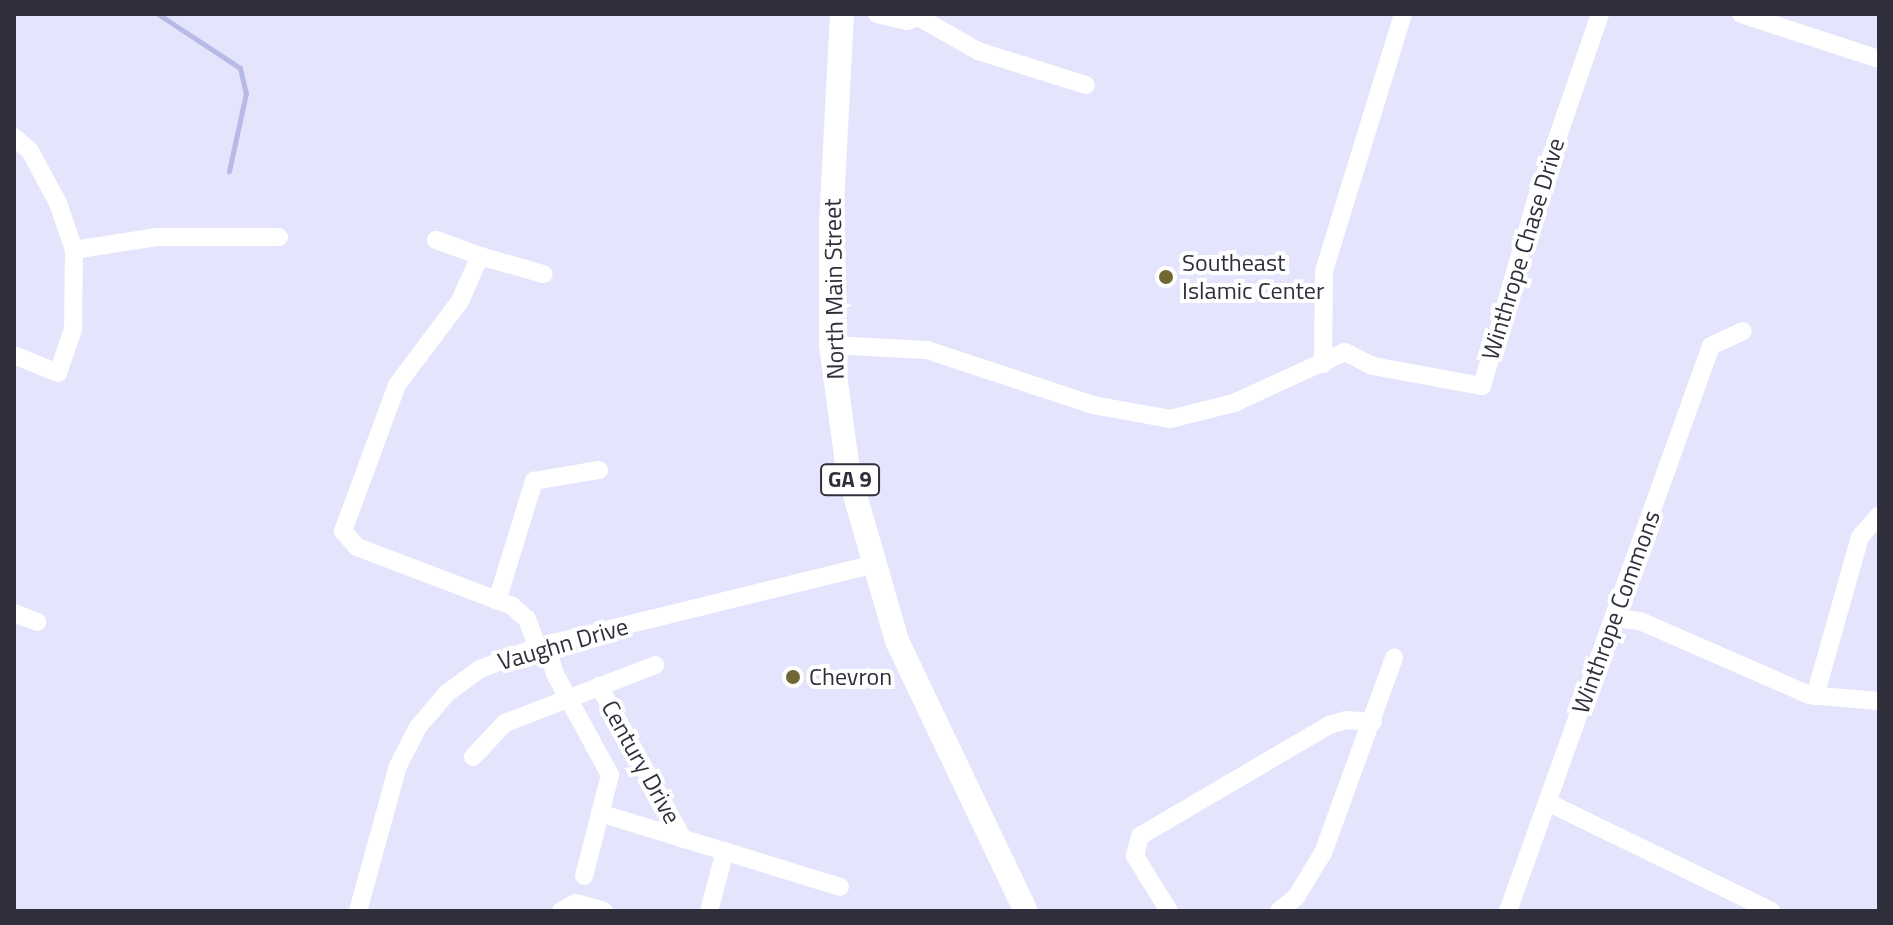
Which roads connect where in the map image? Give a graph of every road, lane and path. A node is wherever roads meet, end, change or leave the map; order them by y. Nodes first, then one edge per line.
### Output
1 (842, 14) edge
2 (877, 14) edge
3 (1403, 14) edge
4 (1600, 14) edge
5 (1741, 14) edge
6 (916, 16) edge
7 (1879, 59) edge
8 (1086, 85) dead end
9 (14, 137) edge
10 (279, 237) dead end
11 (436, 240) dead end
12 (74, 250) junction
13 (480, 256) junction
14 (543, 274) dead end
15 (1743, 331) dead end
16 (831, 345) junction
17 (14, 355) edge
18 (1323, 364) junction
19 (599, 470) dead end
20 (1879, 515) edge
21 (871, 565) junction
22 (497, 601) junction
23 (14, 613) edge
24 (1615, 618) junction
25 (37, 622) dead end
26 (541, 646) junction
27 (1394, 658) dead end
28 (655, 665) dead end
29 (599, 686) junction
30 (1815, 696) junction
31 (568, 698) junction
32 (1879, 701) edge
33 (1373, 722) junction
34 (473, 757) dead end
35 (1547, 802) junction
36 (600, 813) junction
37 (683, 839) junction
38 (725, 851) junction
39 (584, 876) dead end
40 (840, 887) dead end
41 (358, 911) edge
42 (561, 911) edge
43 (604, 911) edge
44 (709, 911) edge
45 (1026, 911) edge
46 (1169, 911) edge
47 (1279, 911) edge
48 (1508, 911) edge
49 (1771, 911) edge

1 - 16 main road, North Main Street / GA 9
2 - 6 street
3 - 18 street
4 - 18 street, Winthrope Chase Drive
5 - 7 street
6 - 8 street
9 - 12 street
10 - 12 street
11 - 13 street
12 - 17 street
13 - 14 street
13 - 22 street, Century Drive
15 - 24 street, Winthrope Commons
16 - 18 street, Winthrope Chase Drive
16 - 21 main road, North Main Street / GA 9
19 - 22 street
20 - 30 street
21 - 26 street, Vaughn Drive
21 - 45 main road, North Main Street / GA 9
22 - 26 street, Century Drive
23 - 25 street
24 - 30 street
24 - 35 street, Winthrope Commons
26 - 31 street, Century Drive
26 - 41 street, Vaughn Drive
27 - 33 street
28 - 29 street, Century Drive
29 - 31 street, Century Drive
29 - 37 street, Century Drive
30 - 32 street
31 - 34 street, Century Drive
31 - 36 street, Century Drive
33 - 46 street
33 - 47 street
35 - 48 street, Winthrope Commons
35 - 49 street
36 - 37 street, Century Drive
36 - 39 street, Century Drive
37 - 38 street, Century Drive
38 - 40 street, Century Drive
38 - 44 street
42 - 43 street

